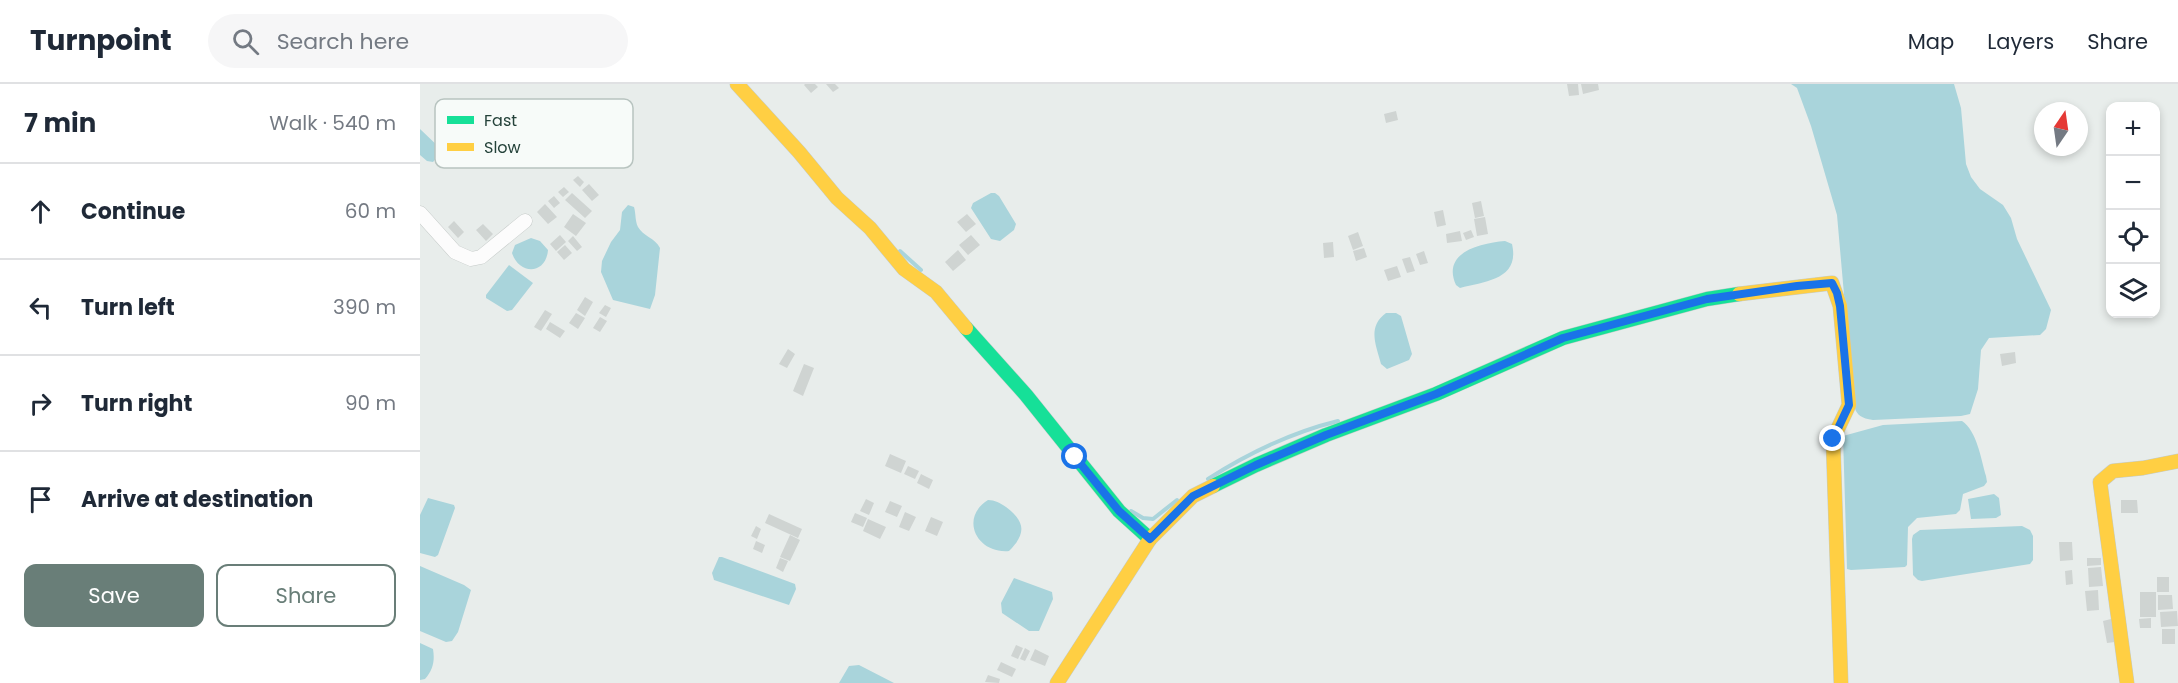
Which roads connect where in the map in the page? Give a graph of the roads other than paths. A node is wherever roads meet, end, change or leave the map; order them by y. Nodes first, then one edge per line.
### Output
1 (737, 84) edge
2 (420, 213) edge
3 (525, 221) dead end
4 (2178, 461) edge
5 (1150, 539) junction
6 (1057, 683) edge
7 (1841, 683) edge
8 (2127, 683) edge

1 - 5 street
2 - 3 street
4 - 8 street
5 - 6 street
5 - 7 street

